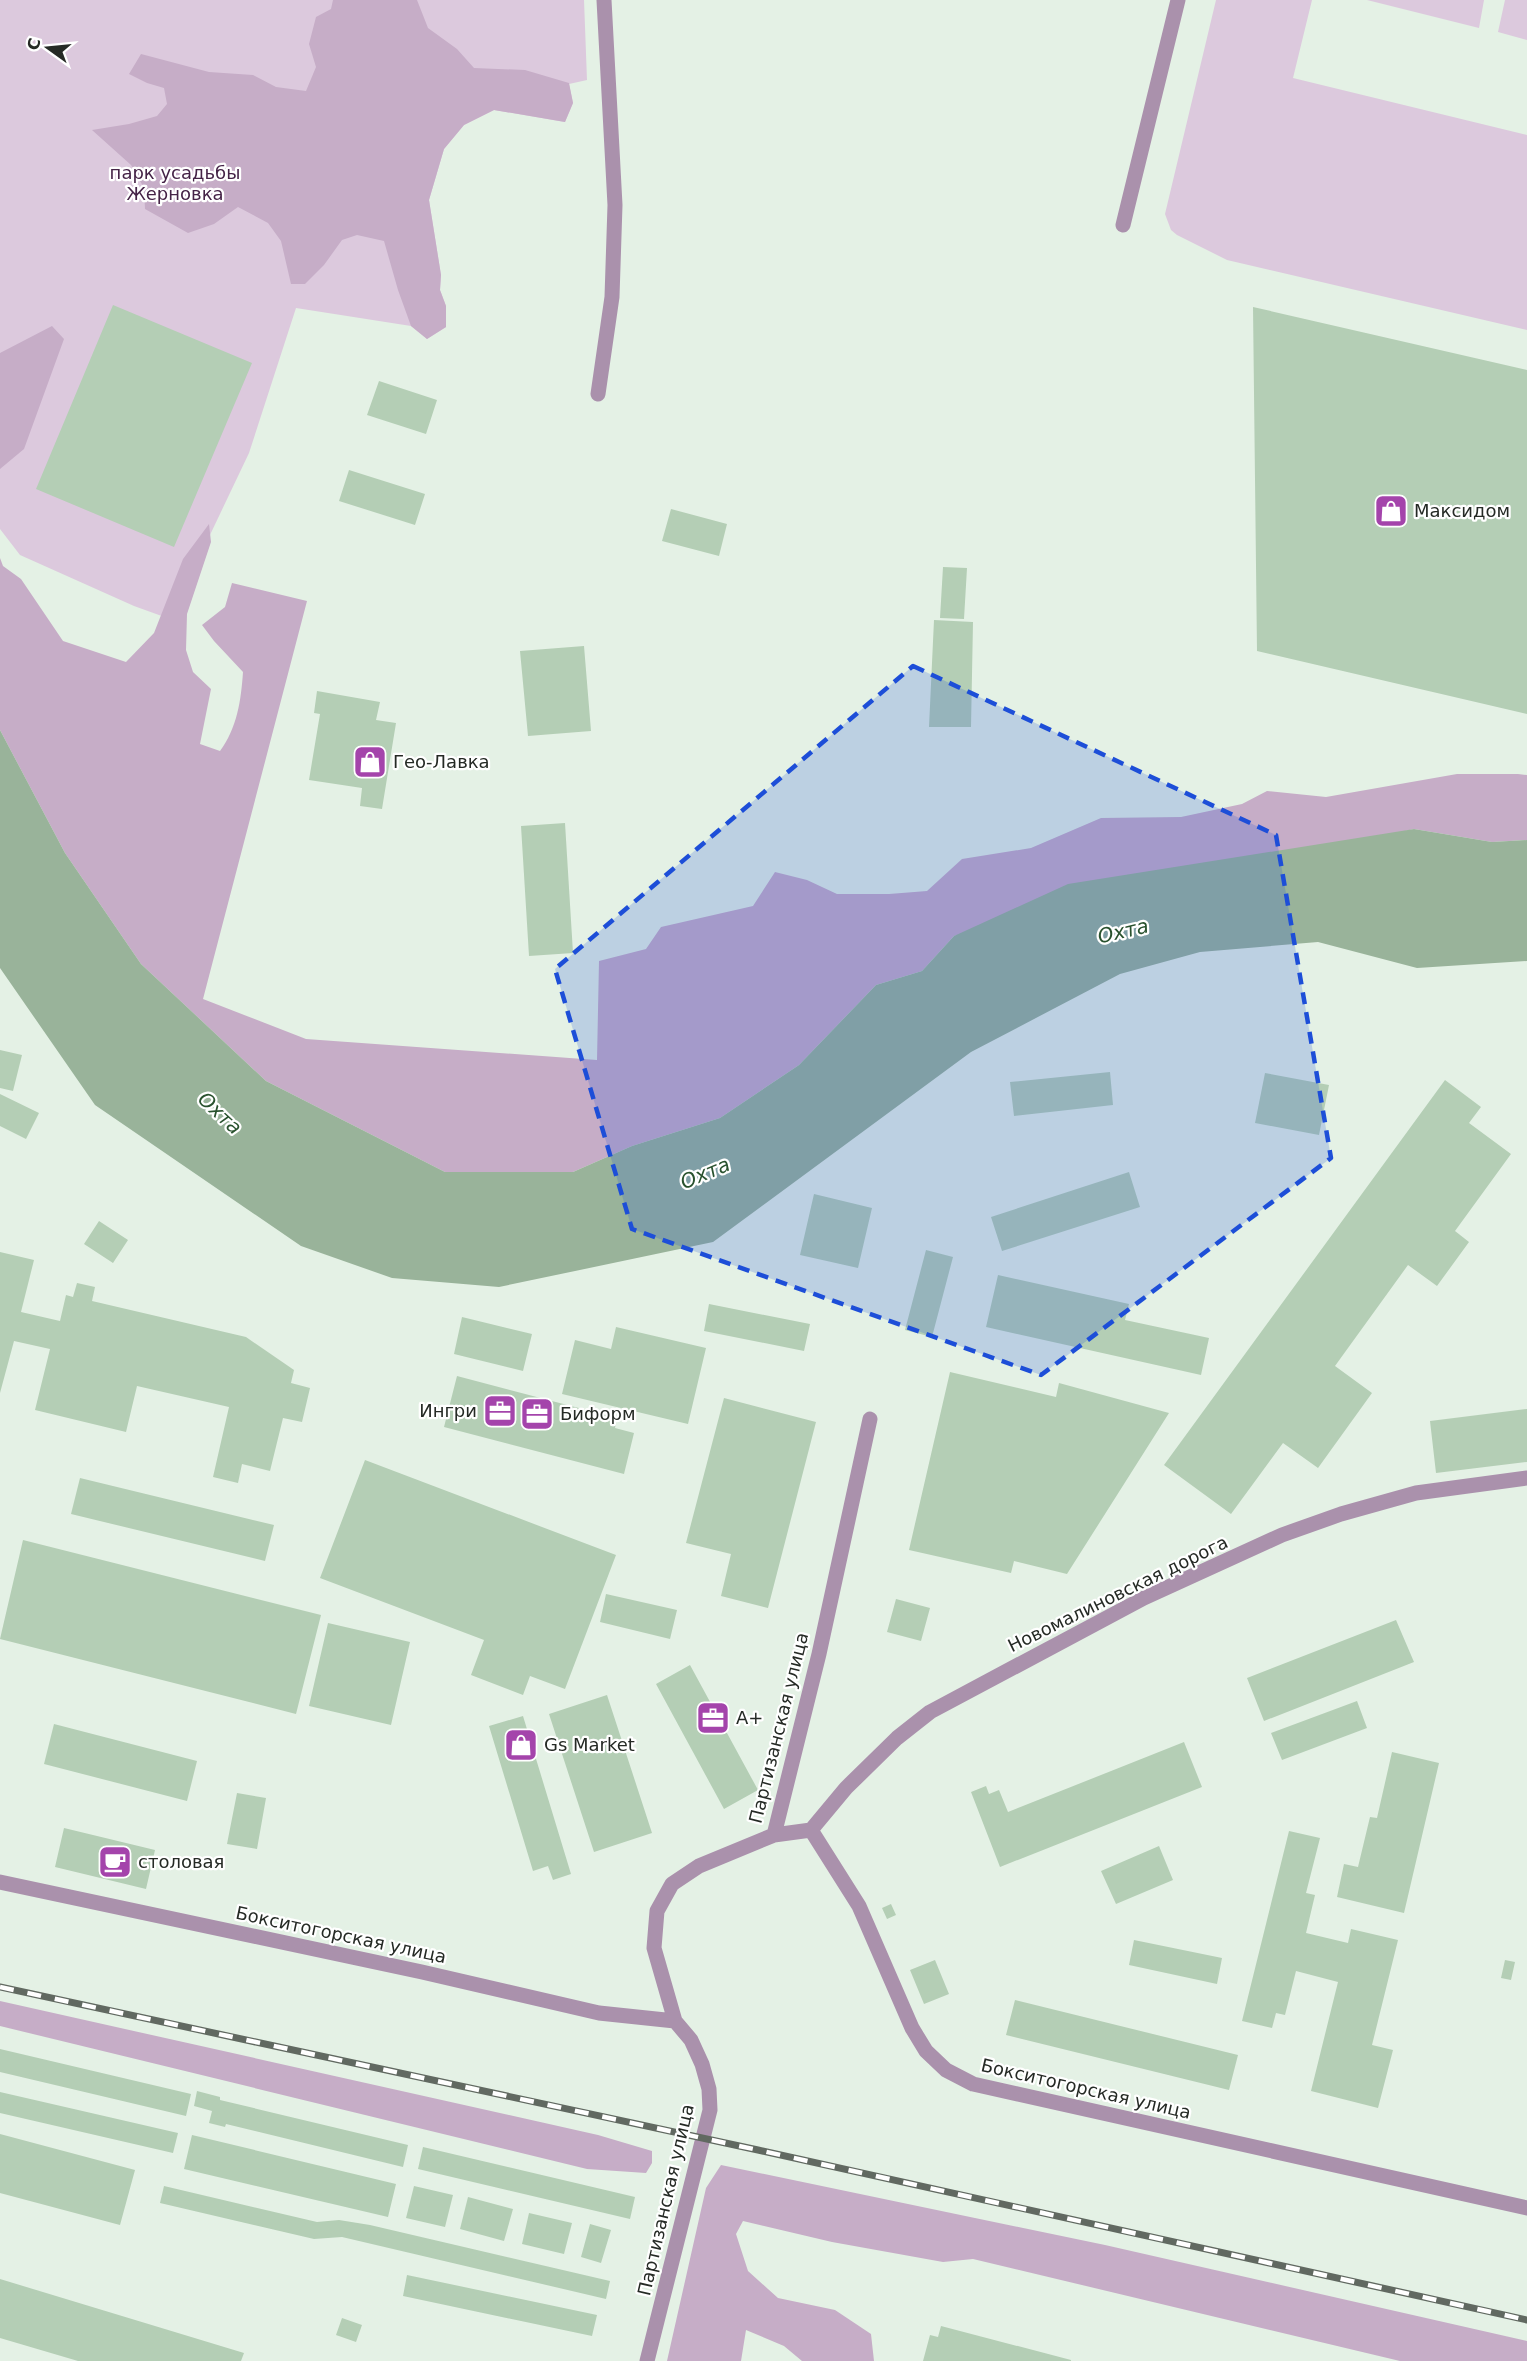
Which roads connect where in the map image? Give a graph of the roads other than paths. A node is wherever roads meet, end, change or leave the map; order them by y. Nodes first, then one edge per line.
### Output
1 (604, 0) edge
2 (1178, 0) edge
3 (1123, 225) dead end
4 (598, 394) dead end
5 (870, 1419) dead end
6 (1527, 1478) edge
7 (811, 1830) junction
8 (774, 1835) junction
9 (0, 1882) edge
10 (675, 2021) junction
11 (1527, 2208) edge
12 (647, 2361) edge

1 - 4 street
2 - 3 street
5 - 8 street, Партизанская улица
6 - 7 street, Новомалиновская дорога
7 - 8 street
7 - 11 street, Бокситогорская улица
8 - 10 street, Партизанская улица
9 - 10 street, Бокситогорская улица
10 - 12 street, Партизанская улица

